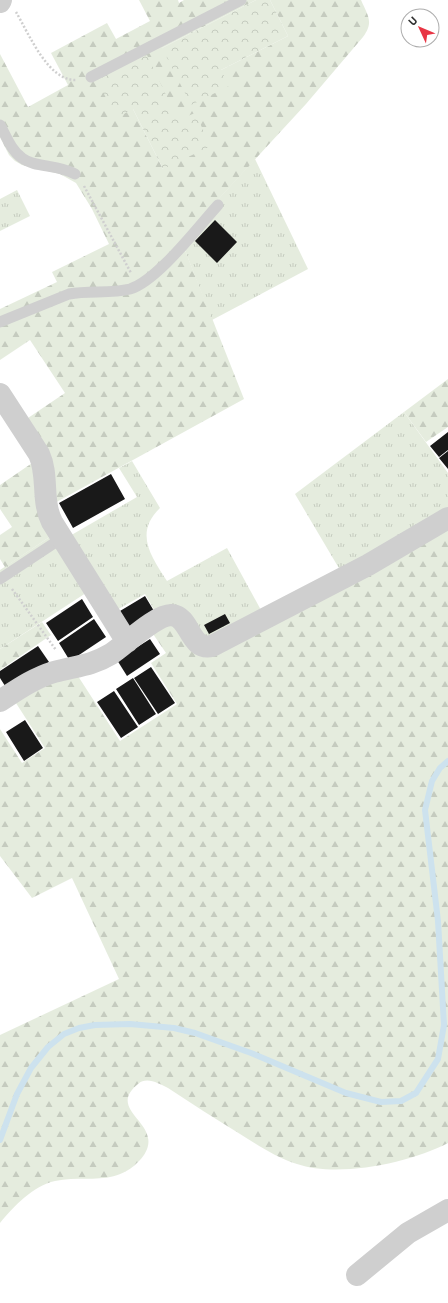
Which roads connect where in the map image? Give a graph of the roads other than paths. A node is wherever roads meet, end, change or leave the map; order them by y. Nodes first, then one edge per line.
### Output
1 (241, 0) edge
2 (91, 77) road end
3 (0, 125) edge
4 (75, 174) road end
5 (218, 205) dead end
6 (0, 322) edge
7 (0, 394) edge
8 (448, 518) edge
9 (62, 538) junction
10 (2, 578) edge
11 (127, 642) junction
12 (0, 701) edge
13 (448, 1210) edge
14 (357, 1275) dead end

1 - 2 lane
3 - 4 lane
5 - 6 lane
7 - 9 street
8 - 11 street
9 - 10 lane
9 - 11 street
11 - 12 street
13 - 14 street

